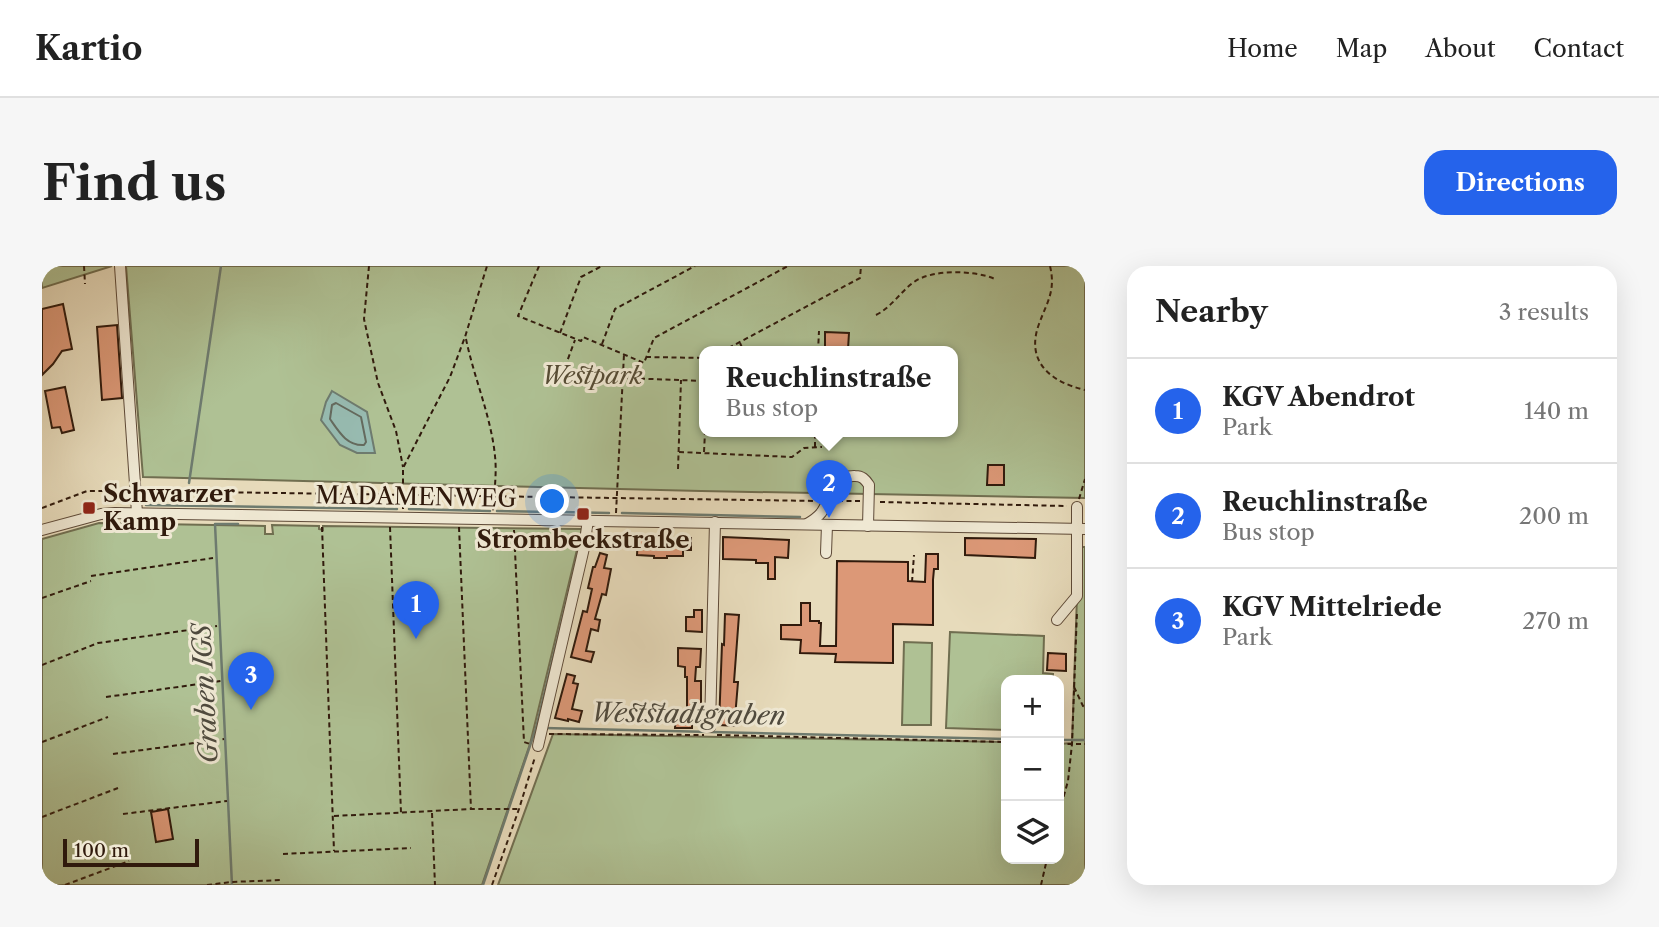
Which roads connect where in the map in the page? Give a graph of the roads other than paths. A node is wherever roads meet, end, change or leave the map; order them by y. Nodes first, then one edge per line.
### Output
1 (120, 266) edge
2 (1077, 506) road end
3 (137, 513) junction
4 (589, 520) junction
5 (715, 522) junction
6 (806, 524) junction
7 (827, 525) junction
8 (868, 526) junction
9 (1082, 529) edge
10 (42, 530) edge
11 (826, 553) dead end
12 (1057, 620) dead end
13 (710, 727) dead end
14 (534, 745) road end

1 - 3 street
2 - 9 street
3 - 4 street, MADAMENWEG
3 - 10 street, MADAMENWEG
4 - 5 street, MADAMENWEG
4 - 14 street
5 - 6 street, MADAMENWEG
5 - 13 street
6 - 7 street, MADAMENWEG
6 - 8 street
7 - 8 street, MADAMENWEG
7 - 11 street
8 - 9 street, MADAMENWEG
9 - 12 street

